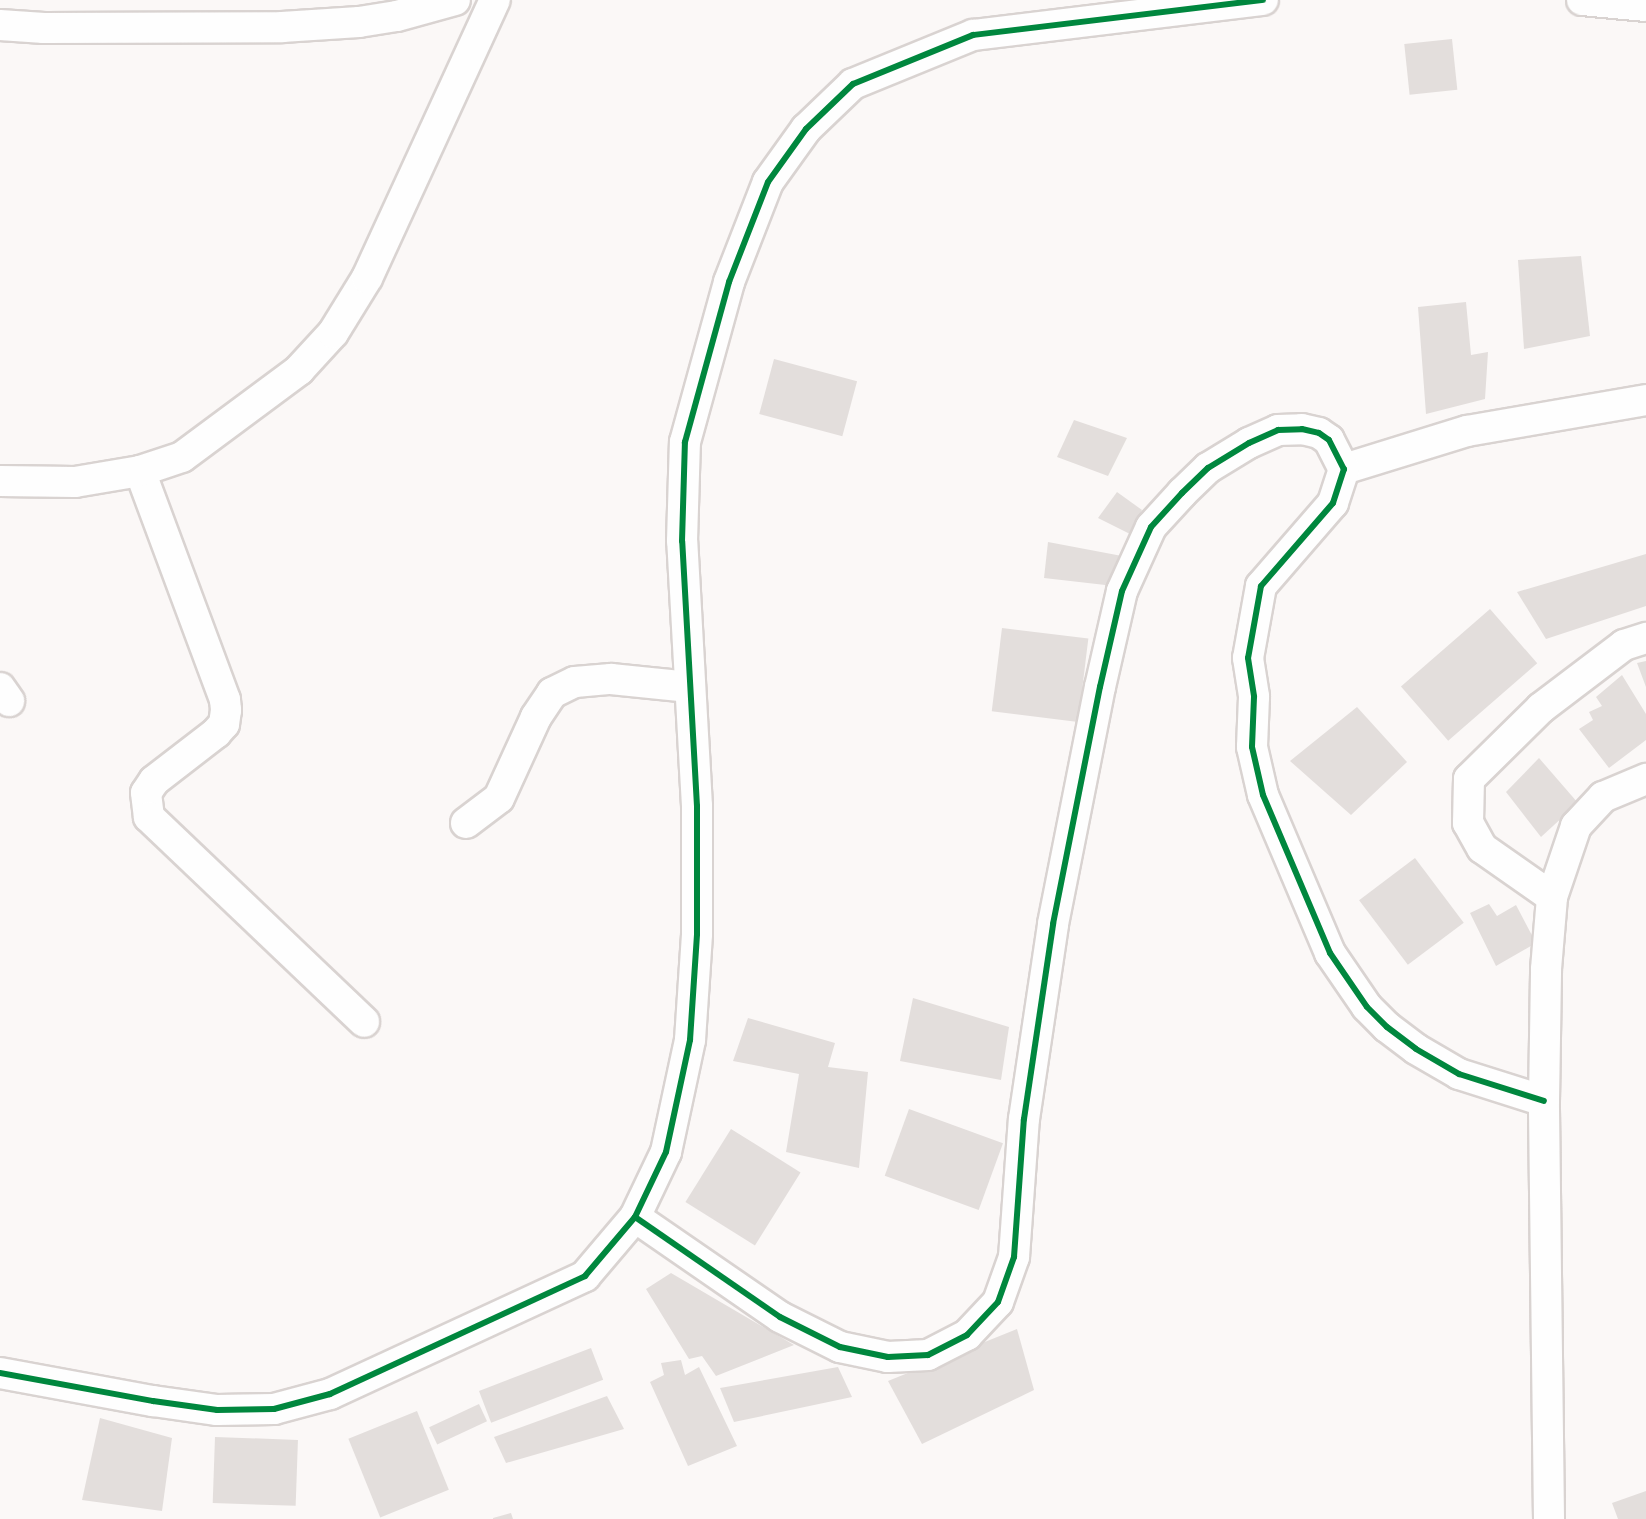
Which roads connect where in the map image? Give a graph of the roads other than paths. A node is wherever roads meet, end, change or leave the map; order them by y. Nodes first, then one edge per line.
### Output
1 (455, 0) edge
2 (495, 0) edge
3 (1263, 0) edge
4 (1582, 0) edge
5 (1646, 6) edge
6 (0, 25) edge
7 (1646, 400) edge
8 (1344, 469) junction
9 (140, 471) junction
10 (0, 481) edge
11 (1646, 638) edge
12 (690, 687) junction
13 (1646, 779) edge
14 (466, 824) dead end
15 (1552, 897) junction
16 (364, 1022) dead end
17 (1544, 1101) junction
18 (635, 1216) junction
19 (0, 1372) edge
20 (1549, 1519) edge

1 - 6 street
2 - 9 street
3 - 12 street
4 - 5 street
7 - 8 street
8 - 17 street
8 - 18 street
9 - 10 street
9 - 16 street
11 - 15 street
12 - 14 street
12 - 18 street
13 - 15 street
15 - 17 street
17 - 20 street
18 - 19 street

